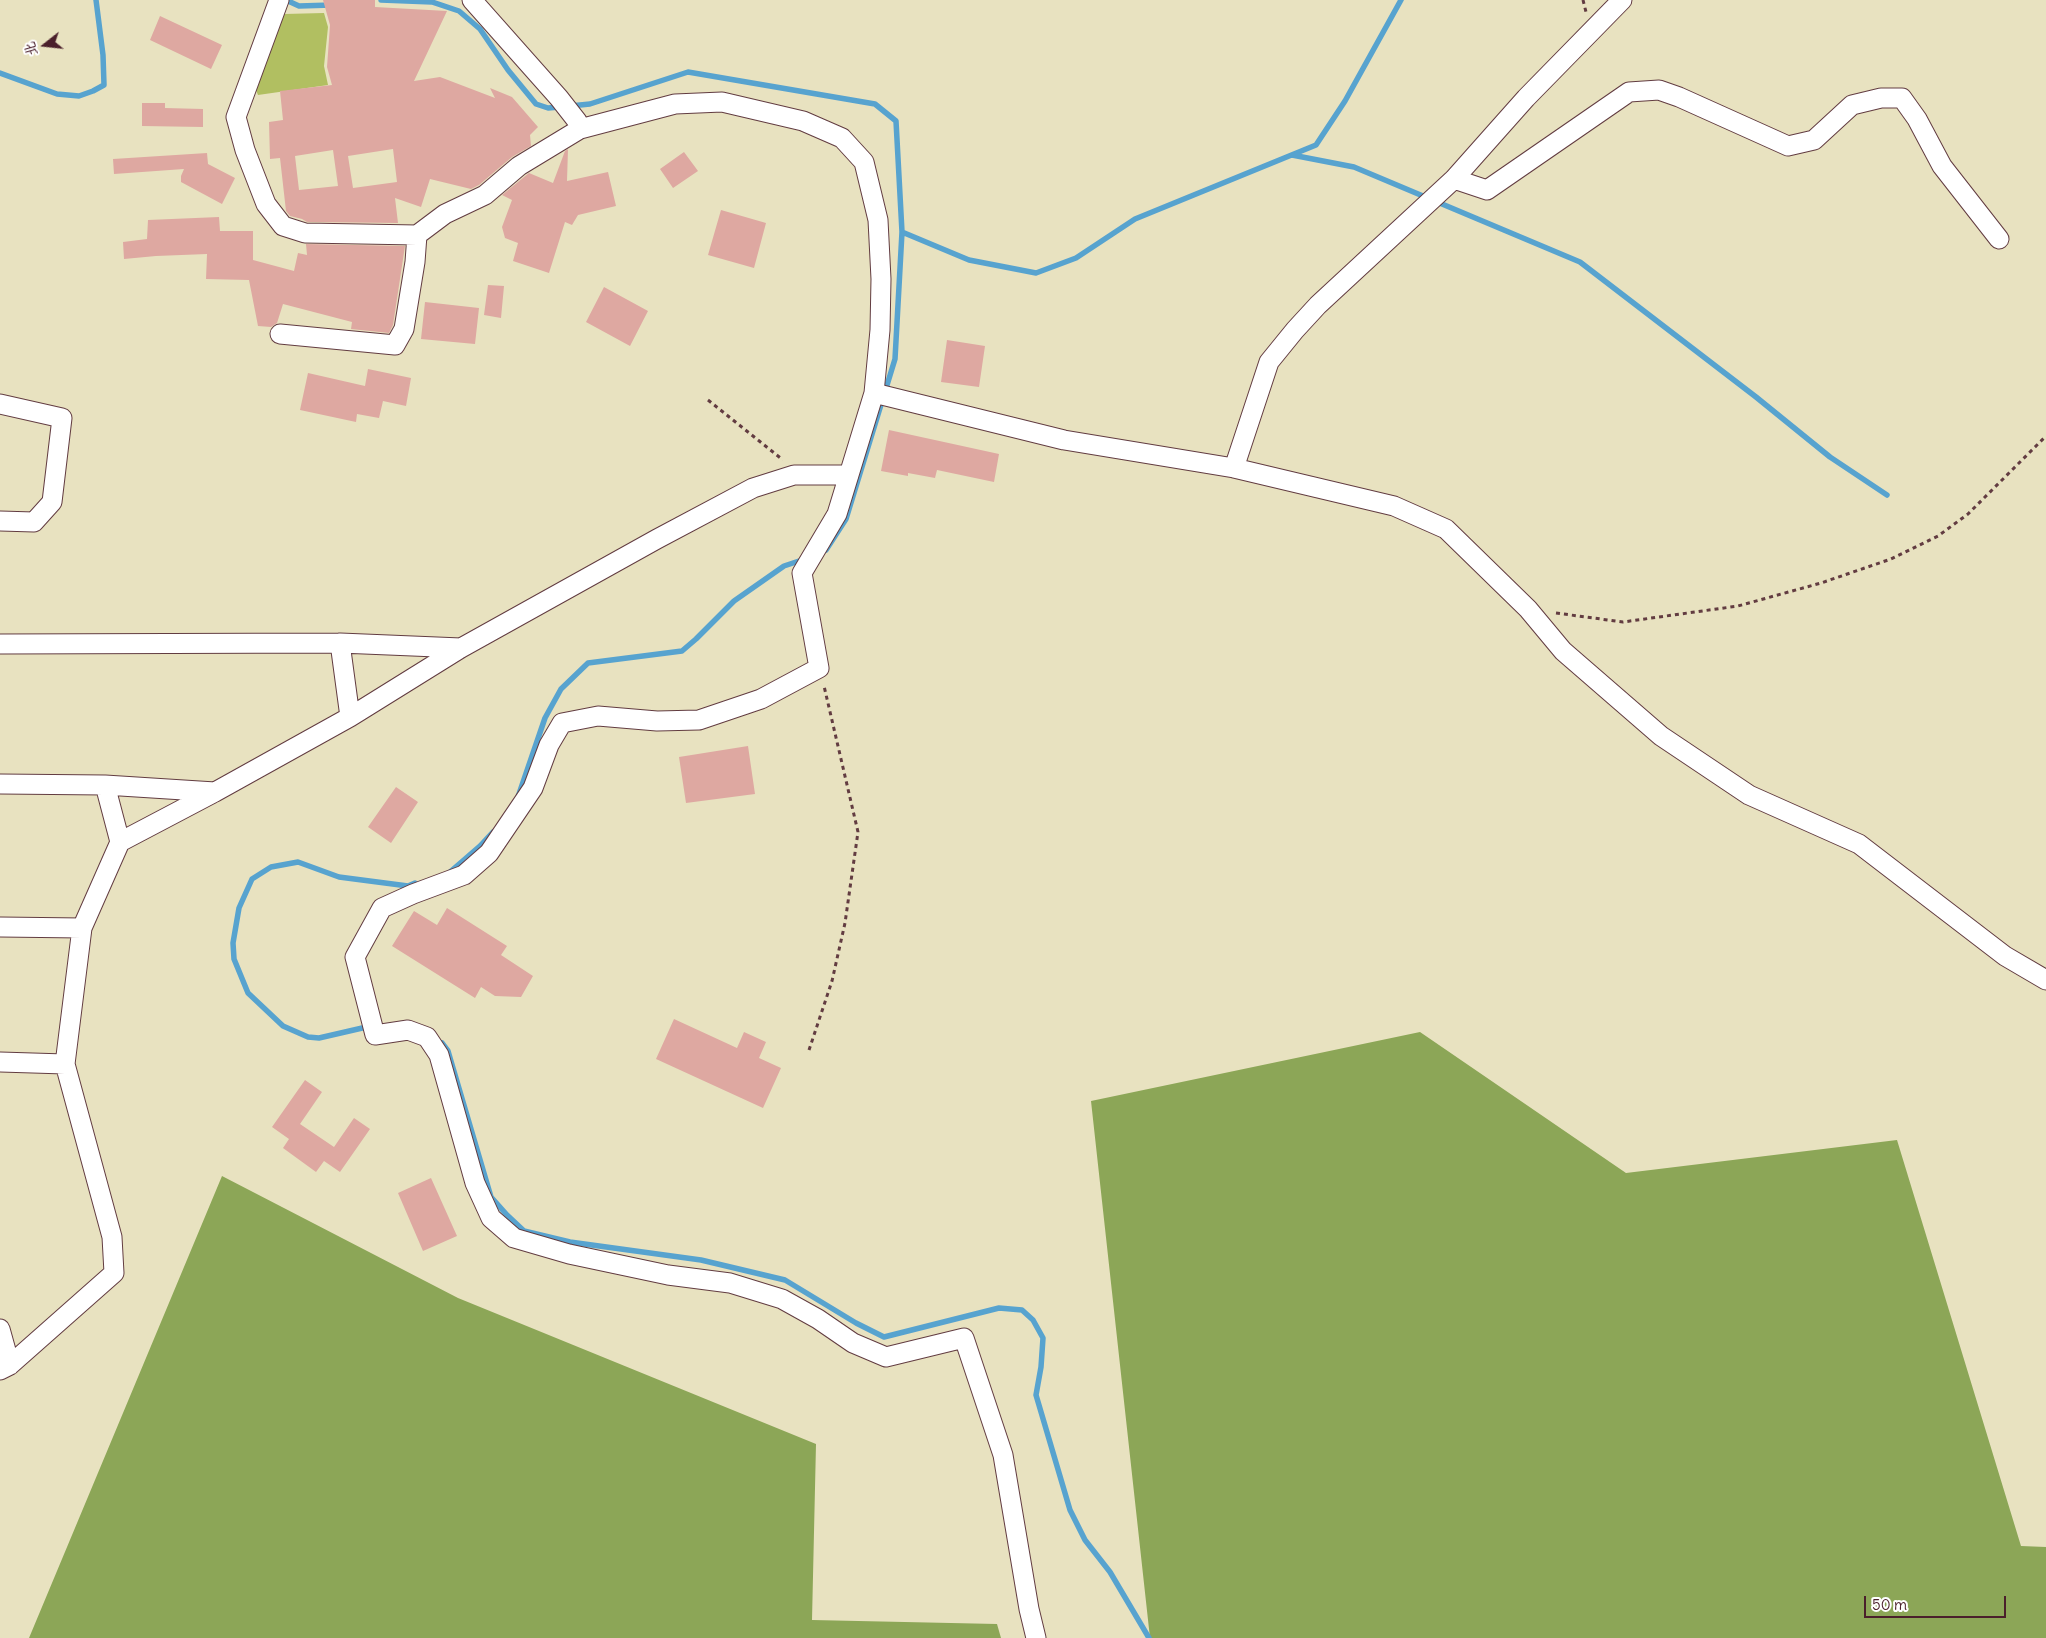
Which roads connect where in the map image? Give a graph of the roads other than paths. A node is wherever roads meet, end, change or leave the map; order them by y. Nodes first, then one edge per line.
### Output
1 (472, 0) edge
2 (1622, 0) edge
3 (277, 4) edge
4 (578, 125) junction
5 (1454, 179) junction
6 (417, 235) junction
7 (1999, 239) dead end
8 (280, 334) dead end
9 (874, 393) junction
10 (0, 404) edge
11 (1234, 468) junction
12 (849, 475) junction
13 (0, 520) edge
14 (340, 643) junction
15 (0, 644) edge
16 (461, 648) junction
17 (350, 717) junction
18 (0, 784) edge
19 (105, 785) junction
20 (216, 792) junction
21 (120, 842) junction
22 (0, 927) edge
23 (82, 928) junction
24 (2046, 980) edge
25 (0, 1062) edge
26 (65, 1064) junction
27 (0, 1329) edge
28 (5, 1367) edge
29 (1036, 1638) edge

1 - 4 street
2 - 5 street
3 - 6 street
4 - 6 street
4 - 9 street
5 - 7 street
5 - 11 street
6 - 8 street
9 - 11 street
9 - 12 street
10 - 13 street
11 - 24 street
12 - 16 street
12 - 29 street
14 - 15 street
14 - 16 street
14 - 17 street
16 - 17 street
17 - 20 street
18 - 19 street
19 - 20 street
19 - 21 street
20 - 21 street
21 - 23 street
22 - 23 street
23 - 26 street
25 - 26 street
26 - 28 street
27 - 28 street

